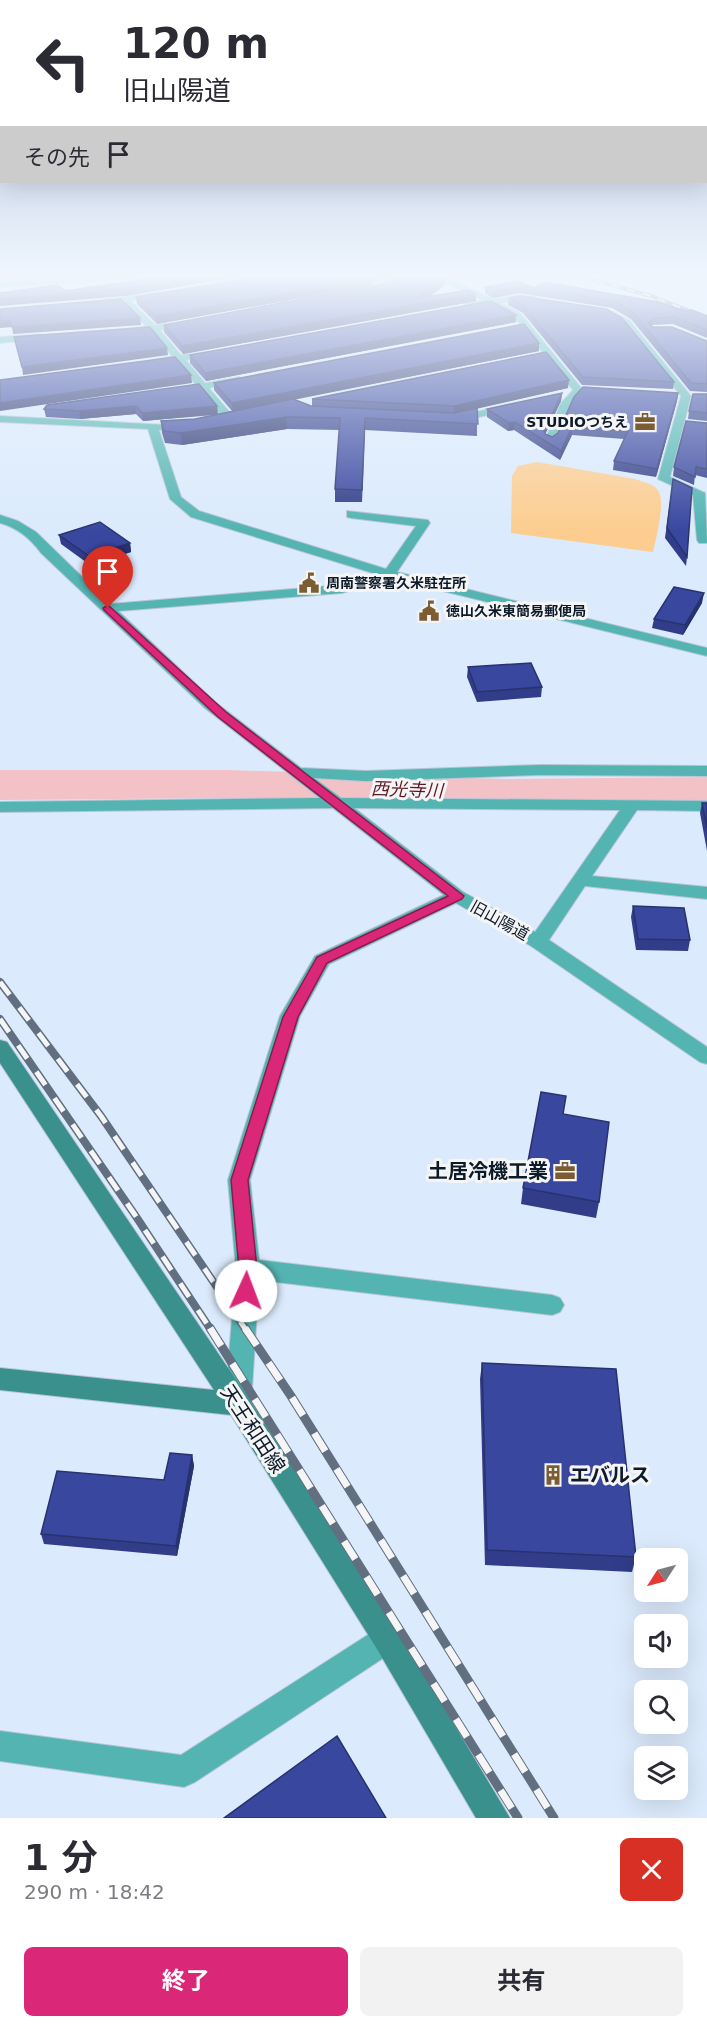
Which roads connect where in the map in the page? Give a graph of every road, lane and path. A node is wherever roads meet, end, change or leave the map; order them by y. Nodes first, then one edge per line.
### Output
1 (166, 361) edge
2 (181, 361) edge
3 (555, 361) edge
4 (657, 361) edge
5 (145, 364) edge
6 (248, 378) edge
7 (202, 387) junction
8 (583, 391) junction
9 (168, 392) edge
10 (559, 397) edge
11 (524, 405) edge
12 (45, 410) edge
13 (0, 418) edge
14 (229, 418) edge
15 (442, 419) edge
16 (174, 427) edge
17 (153, 428) junction
18 (550, 440) edge
19 (703, 489) edge
20 (351, 514) dead end
21 (0, 519) edge
22 (703, 540) dead end
23 (389, 574) junction
24 (108, 608) junction
25 (707, 652) edge
26 (707, 771) edge
27 (295, 772) junction
28 (337, 803) junction
29 (632, 804) junction
30 (707, 806) edge
31 (0, 807) edge
32 (580, 880) junction
33 (707, 893) edge
34 (458, 896) junction
35 (538, 942) junction
36 (0, 1047) edge
37 (707, 1057) edge
38 (248, 1269) junction
39 (552, 1305) dead end
40 (0, 1379) edge
41 (238, 1404) junction
42 (387, 1639) junction
43 (0, 1746) edge
44 (494, 1818) edge

1 - 5 street
2 - 7 street
3 - 8 street
4 - 19 street
6 - 7 street
7 - 9 street
7 - 14 street
8 - 10 street
8 - 18 street
11 - 15 street
12 - 13 street
13 - 17 street
16 - 17 street
17 - 23 street
19 - 22 street
20 - 23 street
21 - 24 street, 旧山陽道
23 - 24 street
23 - 25 street
24 - 27 street, 旧山陽道
26 - 27 street
27 - 28 street, 旧山陽道
28 - 29 street
28 - 31 street
28 - 34 street, 旧山陽道
29 - 30 street
29 - 32 street
32 - 33 street
32 - 35 street
34 - 35 street, 旧山陽道
34 - 38 street
35 - 37 street, 旧山陽道
36 - 41 street, 天王和田線
38 - 39 street
38 - 41 street
40 - 41 street
41 - 42 street, 天王和田線
42 - 43 street
42 - 44 street, 天王和田線

